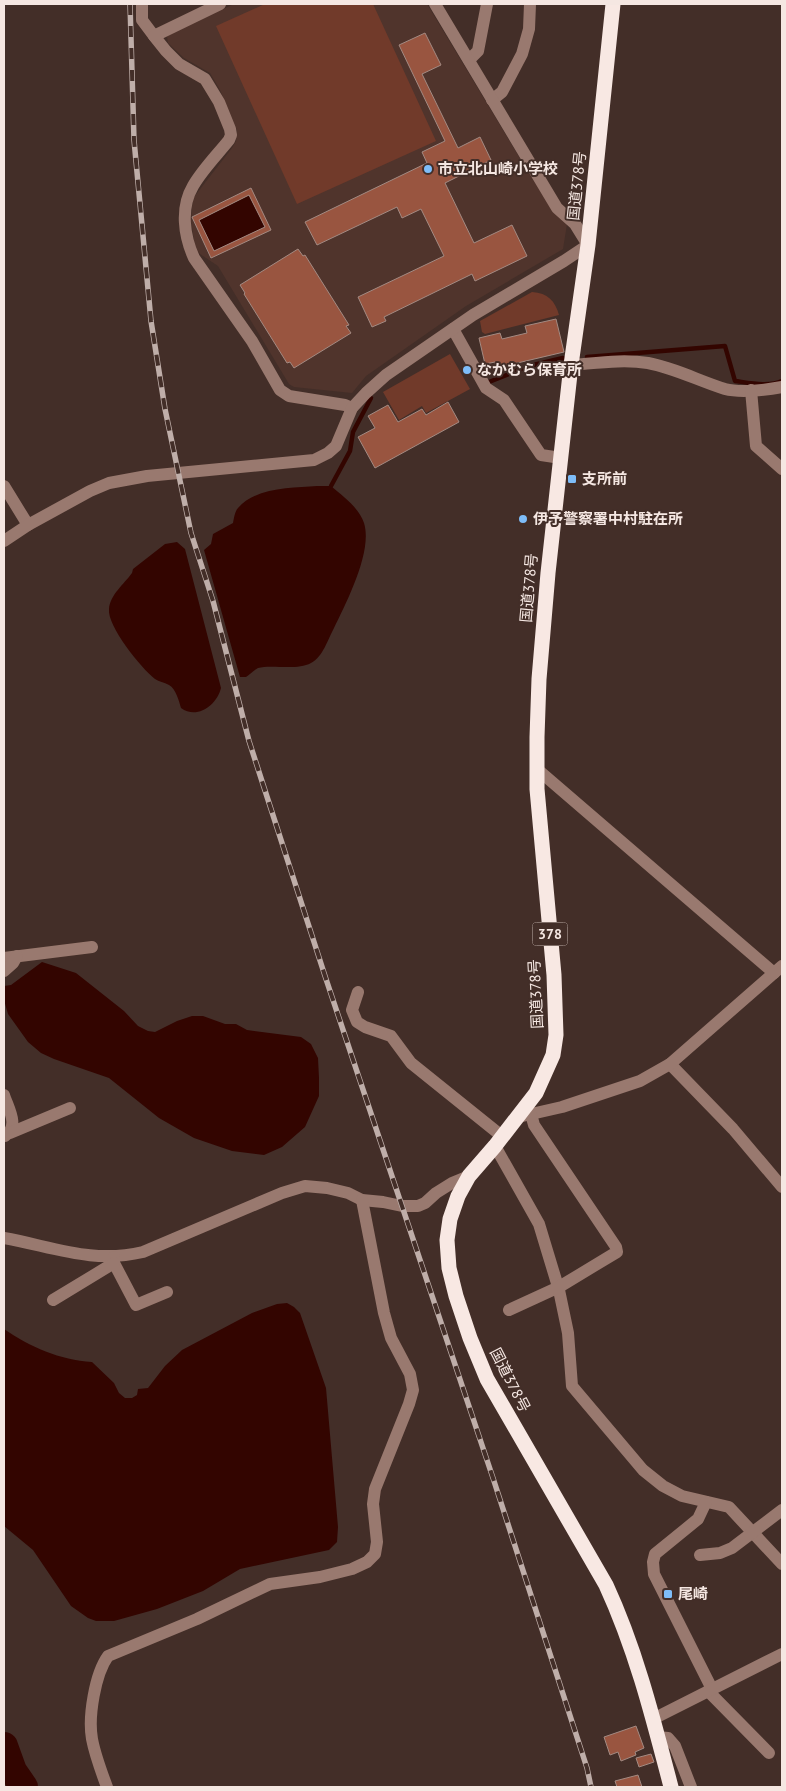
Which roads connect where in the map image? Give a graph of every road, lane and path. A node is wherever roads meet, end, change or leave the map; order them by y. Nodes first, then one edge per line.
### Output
1 (142, 4) edge
2 (220, 4) edge
3 (435, 4) edge
4 (487, 4) edge
5 (530, 4) edge
6 (613, 4) edge
7 (154, 36) junction
8 (469, 60) junction
9 (492, 100) junction
10 (588, 245) junction
11 (453, 329) junction
12 (571, 365) junction
13 (782, 387) edge
14 (751, 390) junction
15 (352, 408) junction
16 (561, 458) junction
17 (782, 469) edge
18 (4, 486) edge
19 (28, 525) junction
20 (4, 542) edge
21 (537, 769) junction
22 (92, 947) dead end
23 (17, 956) junction
24 (4, 958) edge
25 (4, 970) edge
26 (778, 970) edge
27 (358, 992) dead end
28 (670, 1064) junction
29 (4, 1095) edge
30 (70, 1108) dead end
31 (525, 1115) junction
32 (7, 1135) edge
33 (499, 1141) junction
34 (469, 1176) junction
35 (782, 1187) edge
36 (362, 1200) junction
37 (4, 1238) edge
38 (114, 1260) junction
39 (558, 1287) junction
40 (167, 1292) dead end
41 (52, 1300) dead end
42 (509, 1310) dead end
43 (706, 1502) junction
44 (782, 1510) edge
45 (751, 1532) junction
46 (700, 1556) dead end
47 (782, 1564) edge
48 (782, 1654) edge
49 (710, 1690) junction
50 (653, 1719) junction
51 (658, 1737) junction
52 (769, 1753) dead end
53 (107, 1787) edge
54 (671, 1787) edge
55 (691, 1787) edge

1 - 7 street
2 - 7 street
3 - 8 street
4 - 8 street
5 - 9 street
6 - 10 highway, 国道378号 / 378
7 - 15 street
8 - 9 street
9 - 10 street
10 - 11 street
10 - 12 highway, 国道378号 / 378
11 - 15 street
11 - 16 street
12 - 14 street
12 - 16 highway, 国道378号 / 378
13 - 14 street
14 - 17 street
15 - 19 street
16 - 21 highway, 国道378号 / 378
18 - 19 street
19 - 20 street
21 - 26 street
21 - 31 highway, 国道378号 / 378
22 - 23 street
23 - 24 street
23 - 25 street
26 - 28 street
27 - 33 street
28 - 31 street
28 - 35 street
29 - 32 street
30 - 32 street
31 - 33 highway, 国道378号 / 378
31 - 39 street
33 - 34 highway, 国道378号 / 378
33 - 39 street
34 - 36 street
34 - 50 highway, 国道378号 / 378
36 - 38 street
36 - 53 street
37 - 38 street
38 - 40 street
38 - 41 street
39 - 42 street
39 - 43 street
43 - 45 street
43 - 49 street
44 - 45 street
45 - 46 street
45 - 47 street
48 - 49 street
49 - 50 street
49 - 52 street
50 - 51 highway, 国道378号 / 378
51 - 54 highway, 国道378号 / 378
51 - 55 street

